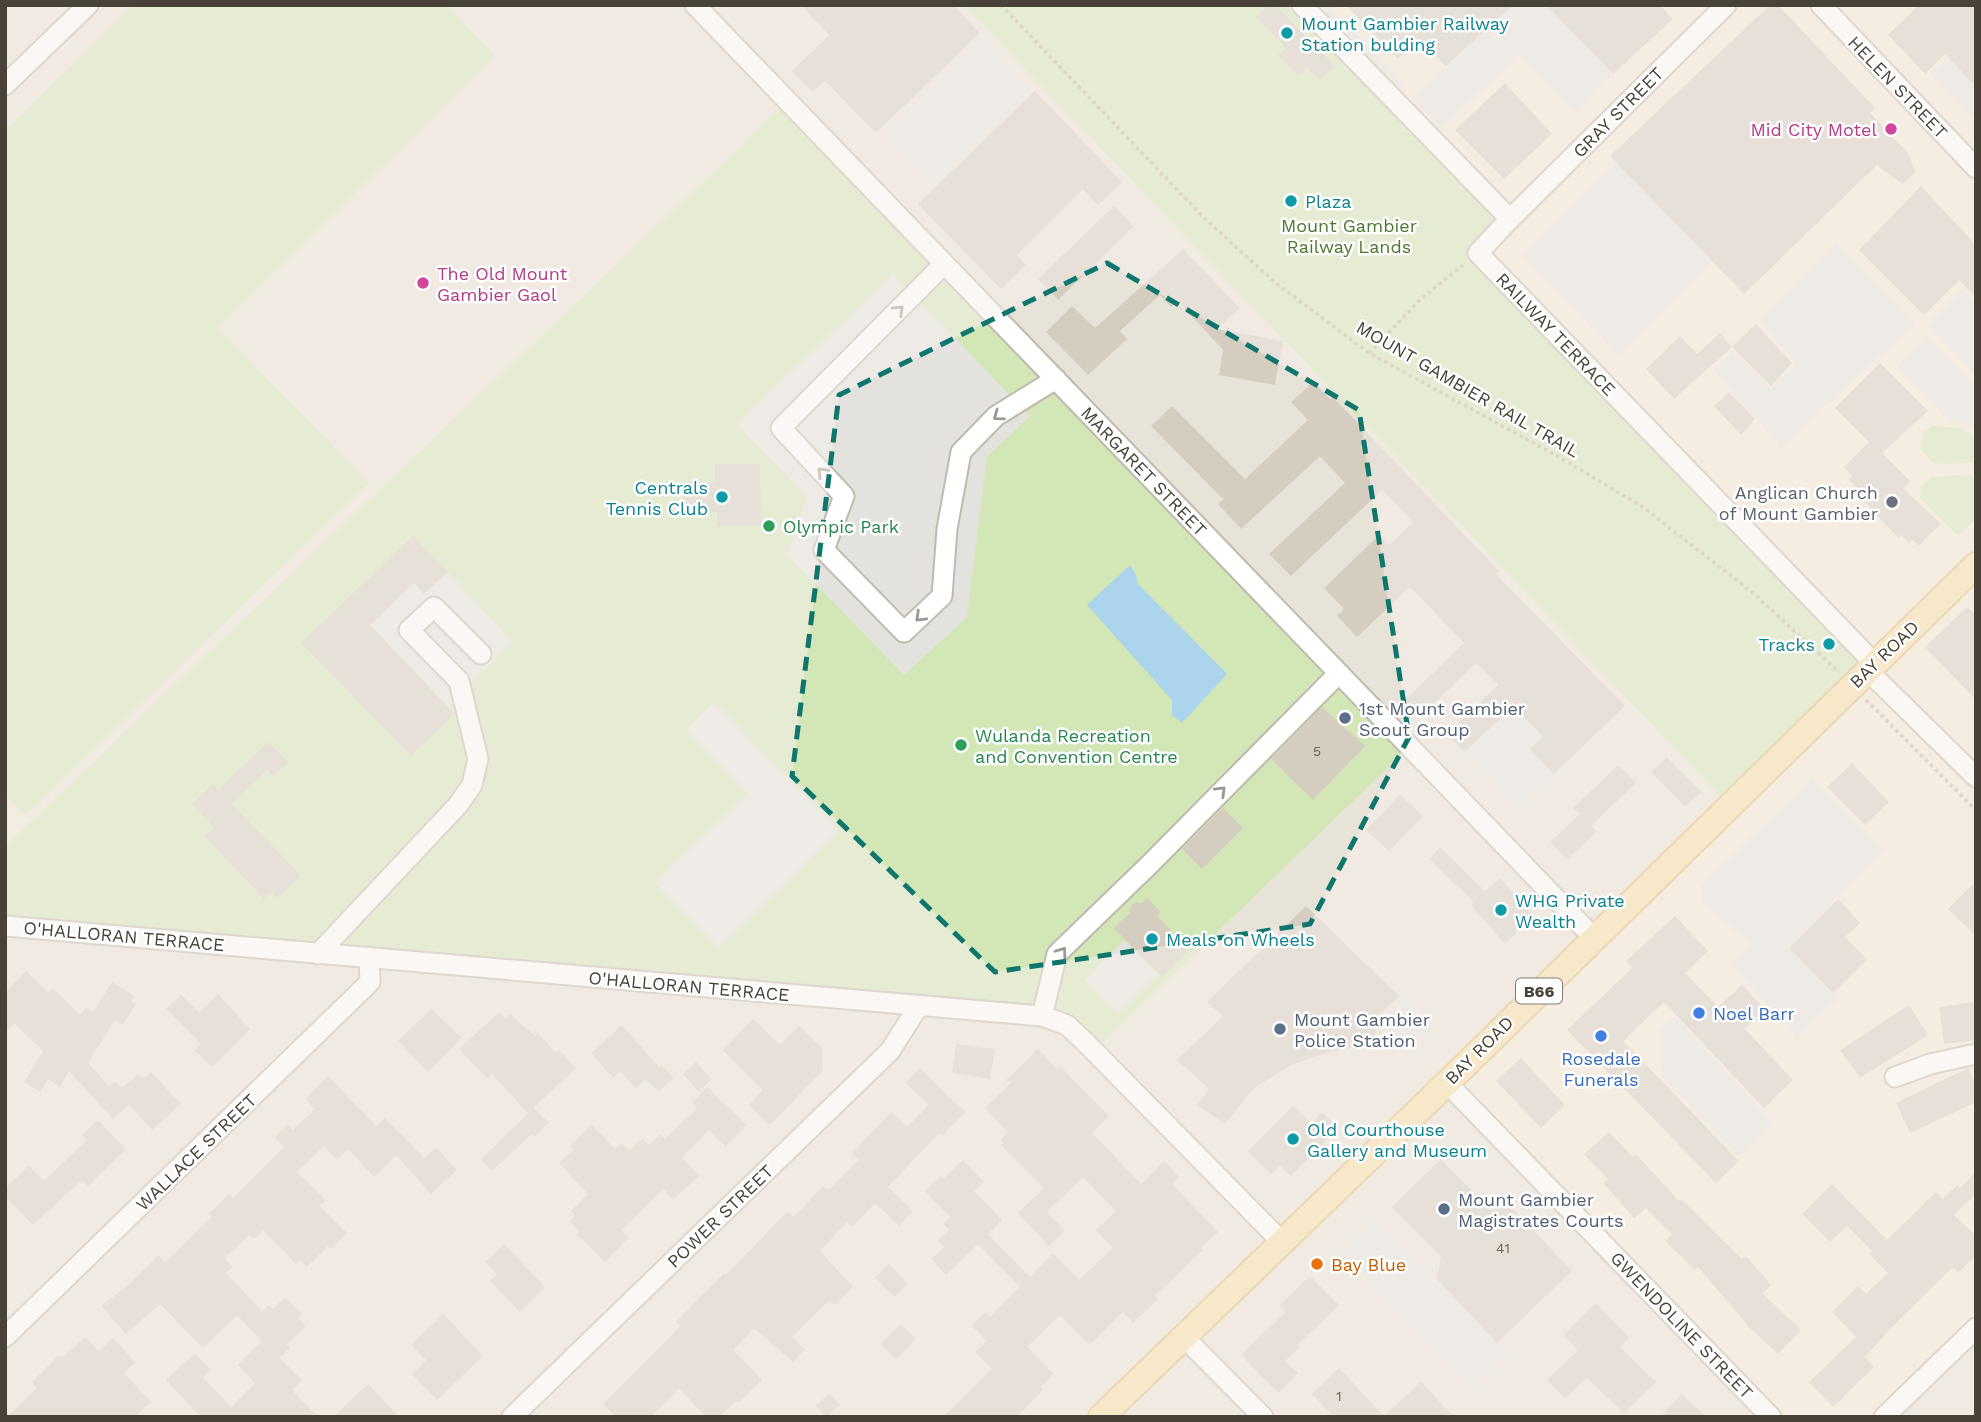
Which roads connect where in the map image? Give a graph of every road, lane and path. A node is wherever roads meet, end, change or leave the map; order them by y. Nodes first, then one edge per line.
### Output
1 (88, 5) edge
2 (695, 5) edge
3 (1001, 5) edge
4 (1302, 5) edge
5 (1726, 5) edge
6 (1821, 5) edge
7 (5, 85) edge
8 (1976, 168) edge
9 (1510, 219) junction
10 (1478, 253) junction
11 (944, 264) junction
12 (1369, 353) junction
13 (1056, 379) junction
14 (1976, 565) edge
15 (481, 654) dead end
16 (1339, 673) junction
17 (1864, 673) junction
18 (1976, 777) edge
19 (1976, 810) edge
20 (5, 926) edge
21 (1593, 937) junction
22 (318, 954) junction
23 (369, 958) junction
24 (918, 1007) junction
25 (1042, 1016) junction
26 (1976, 1054) edge
27 (1895, 1077) dead end
28 (1447, 1083) junction
29 (1282, 1242) junction
30 (1976, 1328) edge
31 (5, 1337) edge
32 (1184, 1337) junction
33 (512, 1417) edge
34 (1101, 1417) edge
35 (1263, 1417) edge
36 (1771, 1417) edge
37 (1884, 1417) edge

1 - 7 street
2 - 11 street, MARGARET STREET
3 - 12 path, MOUNT GAMBIER RAIL TRAIL
4 - 9 street
5 - 9 street, GRAY STREET
6 - 8 street, HELEN STREET
9 - 10 street
10 - 12 path
10 - 17 street, RAILWAY TERRACE
11 - 13 street, MARGARET STREET
13 -> 11 street
12 - 17 path, MOUNT GAMBIER RAIL TRAIL
13 - 16 street, MARGARET STREET
14 - 17 main road, BAY ROAD / B66
15 - 22 street
16 - 21 street, MARGARET STREET
25 -> 16 street
17 - 18 street, RAILWAY TERRACE
17 - 19 path, MOUNT GAMBIER RAIL TRAIL
17 - 21 main road, BAY ROAD / B66
20 - 22 street, O'HALLORAN TERRACE
21 - 28 main road, BAY ROAD / B66
22 - 23 street, O'HALLORAN TERRACE
23 - 24 street, O'HALLORAN TERRACE
23 - 31 street, WALLACE STREET
24 - 25 street, O'HALLORAN TERRACE
24 - 33 street, POWER STREET
25 - 29 street, O'HALLORAN TERRACE
26 - 27 street
28 - 29 main road, BAY ROAD / B66
28 - 36 street, GWENDOLINE STREET
29 - 32 main road, BAY ROAD / B66
30 - 37 street
32 - 34 main road, BAY ROAD / B66
32 - 35 street

